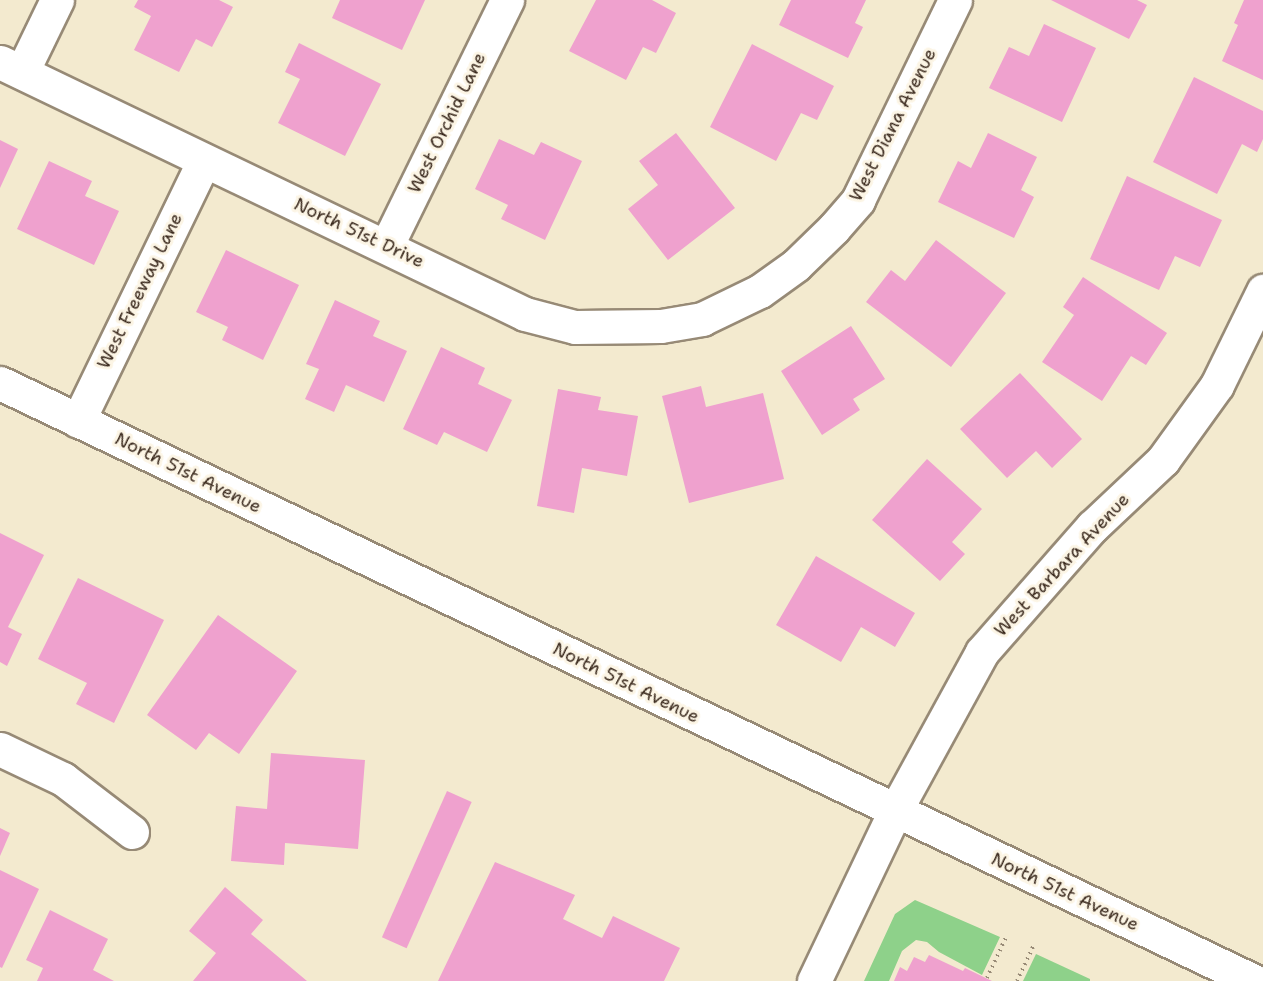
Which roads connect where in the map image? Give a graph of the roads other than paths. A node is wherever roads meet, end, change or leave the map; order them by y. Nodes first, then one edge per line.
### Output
1 (57, 0) edge
2 (507, 0) edge
3 (955, 0) edge
4 (11, 67) edge
5 (203, 162) junction
6 (387, 245) junction
7 (1263, 291) edge
8 (733, 306) joint
9 (0, 383) edge
10 (78, 421) junction
11 (0, 749) edge
12 (895, 812) junction
13 (132, 832) dead end
14 (814, 981) edge
15 (1254, 981) edge

1 - 4 street
2 - 6 street, West Orchid Lane
3 - 8 street, West Diana Avenue
4 - 5 street, North 51st Drive
5 - 6 street, North 51st Drive
5 - 10 street, West Freeway Lane
6 - 8 street, North 51st Drive
7 - 12 street, West Barbara Avenue
9 - 10 street, North 51st Avenue
10 - 12 street, North 51st Avenue
11 - 13 street
12 - 14 street, West Barbara Avenue
12 - 15 street, North 51st Avenue

